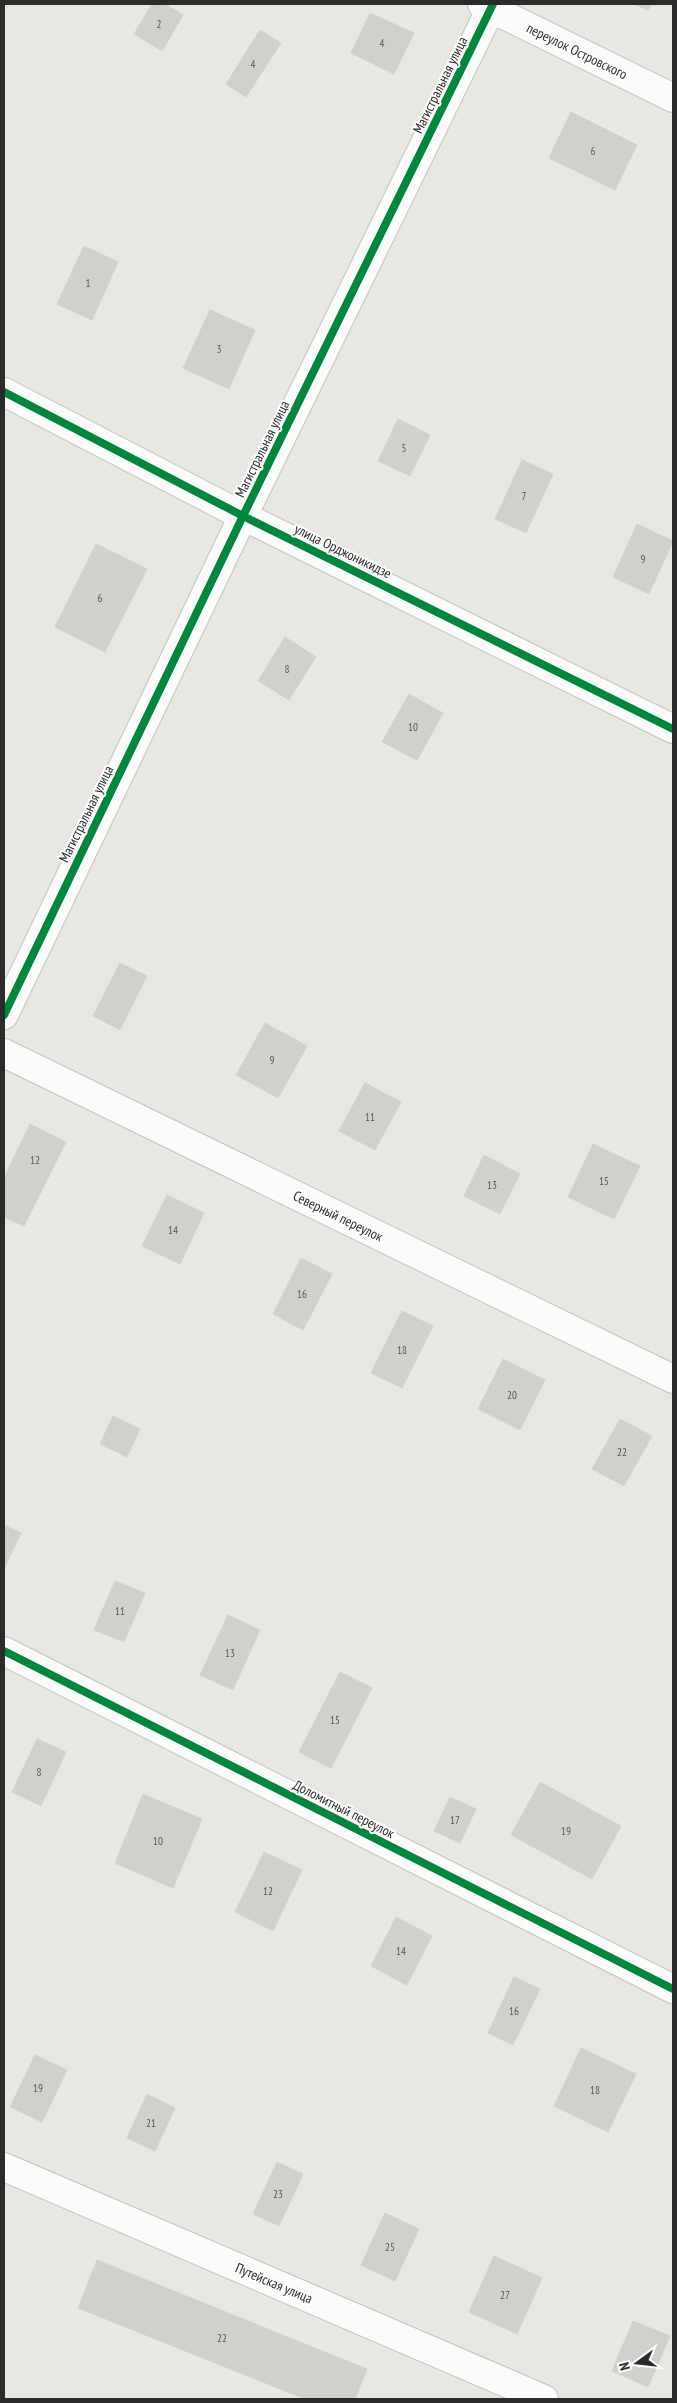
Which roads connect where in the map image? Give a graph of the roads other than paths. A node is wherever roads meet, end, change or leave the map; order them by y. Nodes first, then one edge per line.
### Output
1 (489, 5) edge
2 (673, 98) edge
3 (4, 392) edge
4 (244, 516) junction
5 (673, 729) edge
6 (4, 1015) edge
7 (4, 1053) edge
8 (673, 1379) edge
9 (4, 1651) edge
10 (673, 1989) edge
11 (4, 2167) edge
12 (544, 2399) edge

1 - 2 street, переулок Островского
1 - 4 street, Магистральная улица
3 - 4 street, улица Орджоникидзе
4 - 5 street, улица Орджоникидзе
4 - 6 street, Магистральная улица
7 - 8 street, Северный переулок
9 - 10 street, Доломитный переулок
11 - 12 street, Путейская улица

